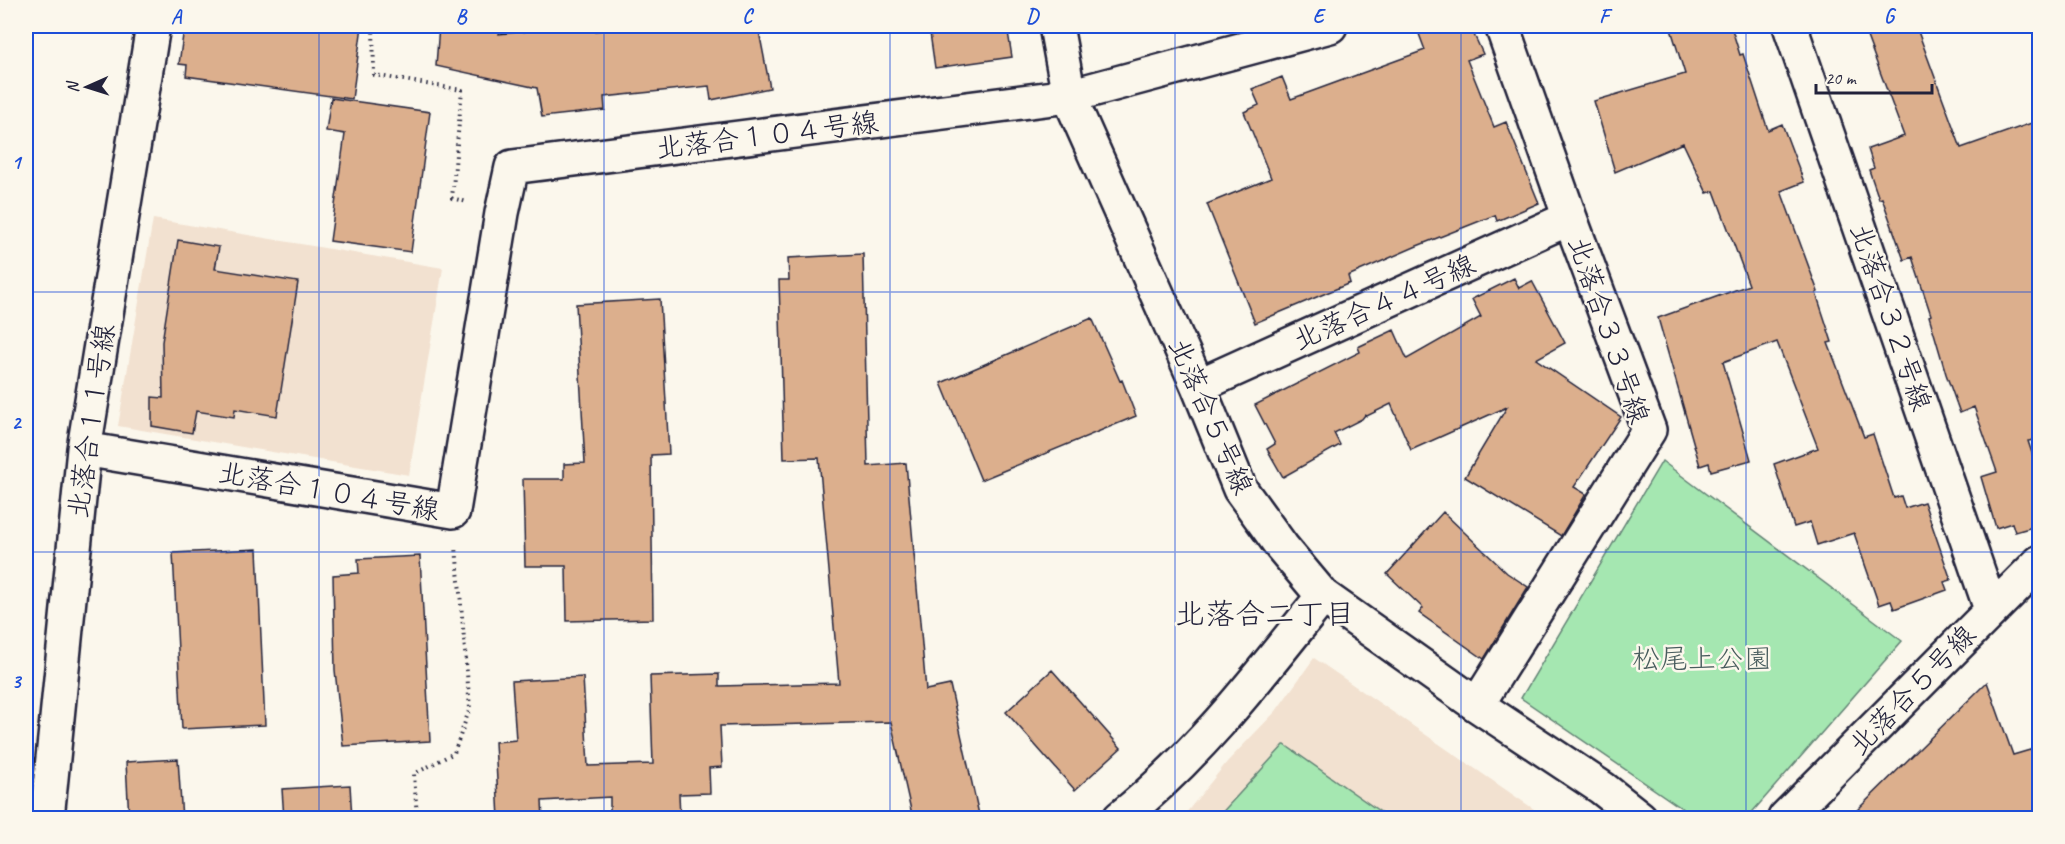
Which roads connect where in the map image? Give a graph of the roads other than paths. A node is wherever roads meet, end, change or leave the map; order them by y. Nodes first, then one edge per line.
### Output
1 (153, 26) edge
2 (1056, 26) edge
3 (1330, 26) edge
4 (1502, 26) edge
5 (1790, 26) edge
6 (1069, 96) junction
7 (1570, 218) junction
8 (1198, 386) junction
9 (84, 449) junction
10 (2040, 562) edge
11 (1323, 596) junction
12 (1991, 609) junction
13 (1477, 705) junction
14 (47, 819) edge
15 (1120, 819) edge
16 (1640, 819) edge
17 (1785, 819) edge

1 - 9 street, 北落合１１号線
2 - 6 street, 北落合５号線
3 - 6 street
4 - 7 street, 北落合３３号線
5 - 12 street, 北落合３２号線
6 - 8 street, 北落合５号線
6 - 9 street, 北落合１０４号線
7 - 8 street, 北落合４４号線
7 - 13 street, 北落合３３号線
8 - 11 street, 北落合５号線
9 - 14 street, 北落合１１号線
10 - 12 street, 北落合５号線
11 - 13 street, 北落合５号線
11 - 15 street
12 - 17 street, 北落合５号線
13 - 16 street, 北落合５号線

